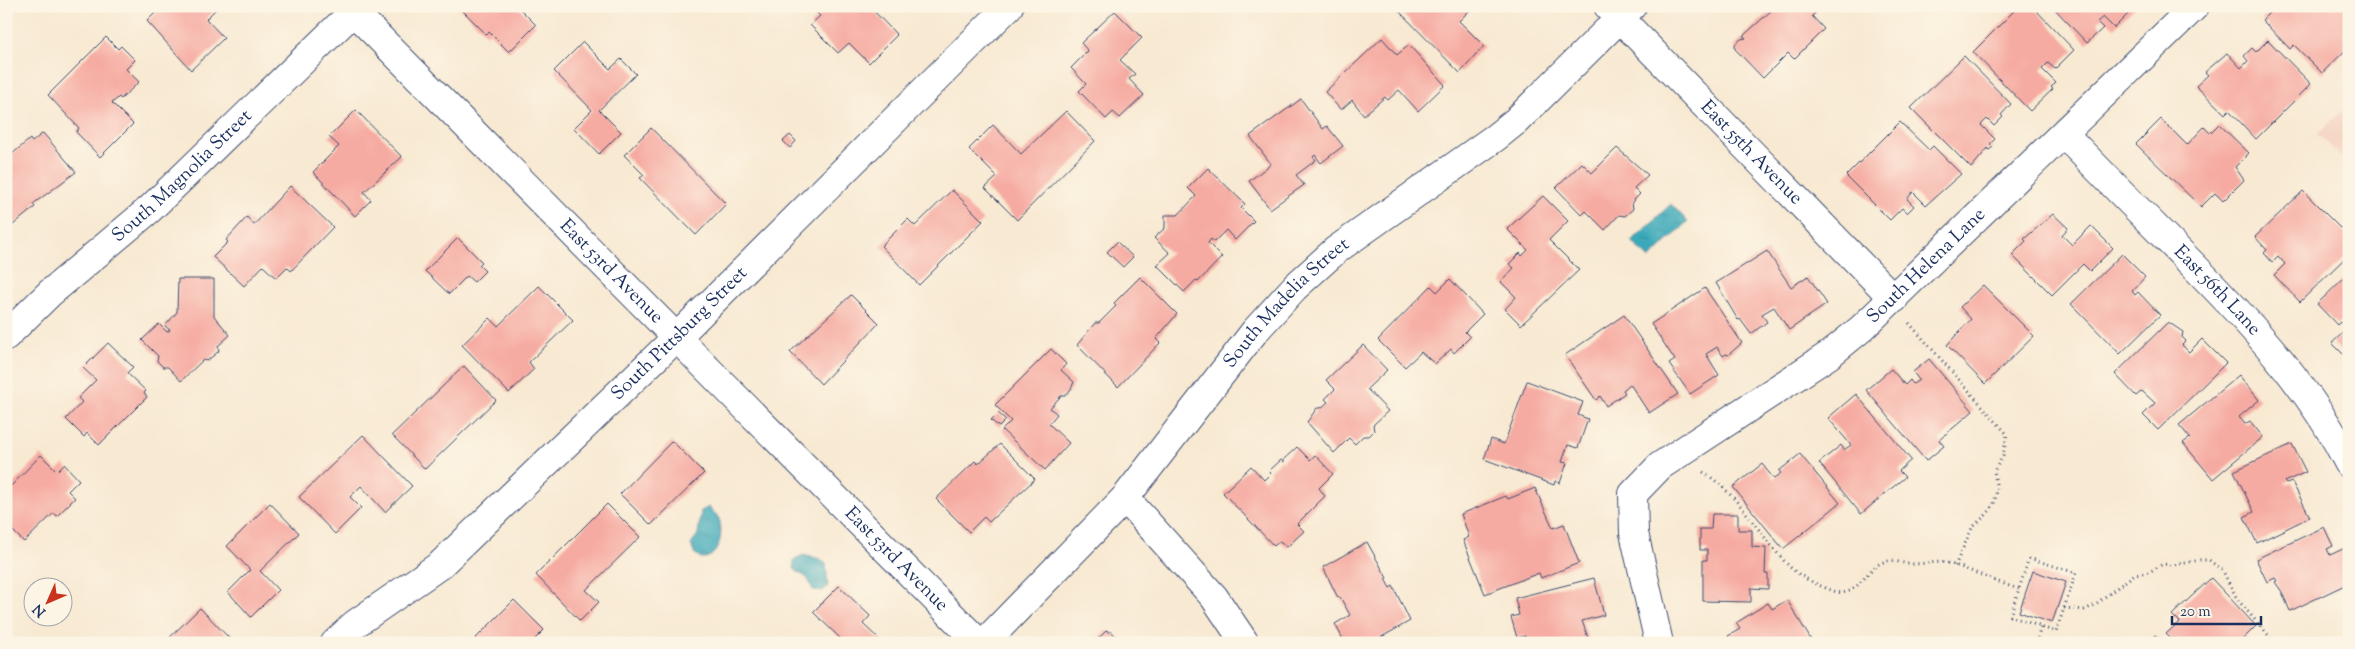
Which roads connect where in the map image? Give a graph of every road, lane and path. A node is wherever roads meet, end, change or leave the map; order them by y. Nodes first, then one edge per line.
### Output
1 (2195, 6) edge
2 (351, 9) edge
3 (1620, 10) edge
4 (994, 11) edge
5 (2064, 134) junction
6 (1900, 309) junction
7 (6, 336) edge
8 (676, 338) junction
9 (2349, 464) edge
10 (1700, 469) dead end
11 (1125, 498) junction
12 (1954, 566) junction
13 (2019, 589) junction
14 (2064, 608) junction
15 (2041, 627) junction
16 (335, 643) edge
17 (979, 643) edge
18 (984, 643) edge
19 (1245, 643) edge
20 (1660, 643) edge
21 (2036, 643) edge
22 (2274, 643) edge

1 - 5 street, South Helena Lane
2 - 7 street, South Magnolia Street
2 - 8 street, East 53rd Avenue
3 - 6 street, East 55th Avenue
3 - 11 street, South Madelia Street
4 - 8 street, South Pittsburg Street
5 - 6 street, South Helena Lane
5 - 9 street, East 56th Lane
6 - 12 path
6 - 20 street, South Helena Lane
8 - 16 street, South Pittsburg Street
8 - 17 street, East 53rd Avenue
10 - 12 path
11 - 18 street, South Madelia Street
11 - 19 street
12 - 13 path
13 - 14 path
13 - 15 path
14 - 15 path
14 - 22 path
15 - 21 path

